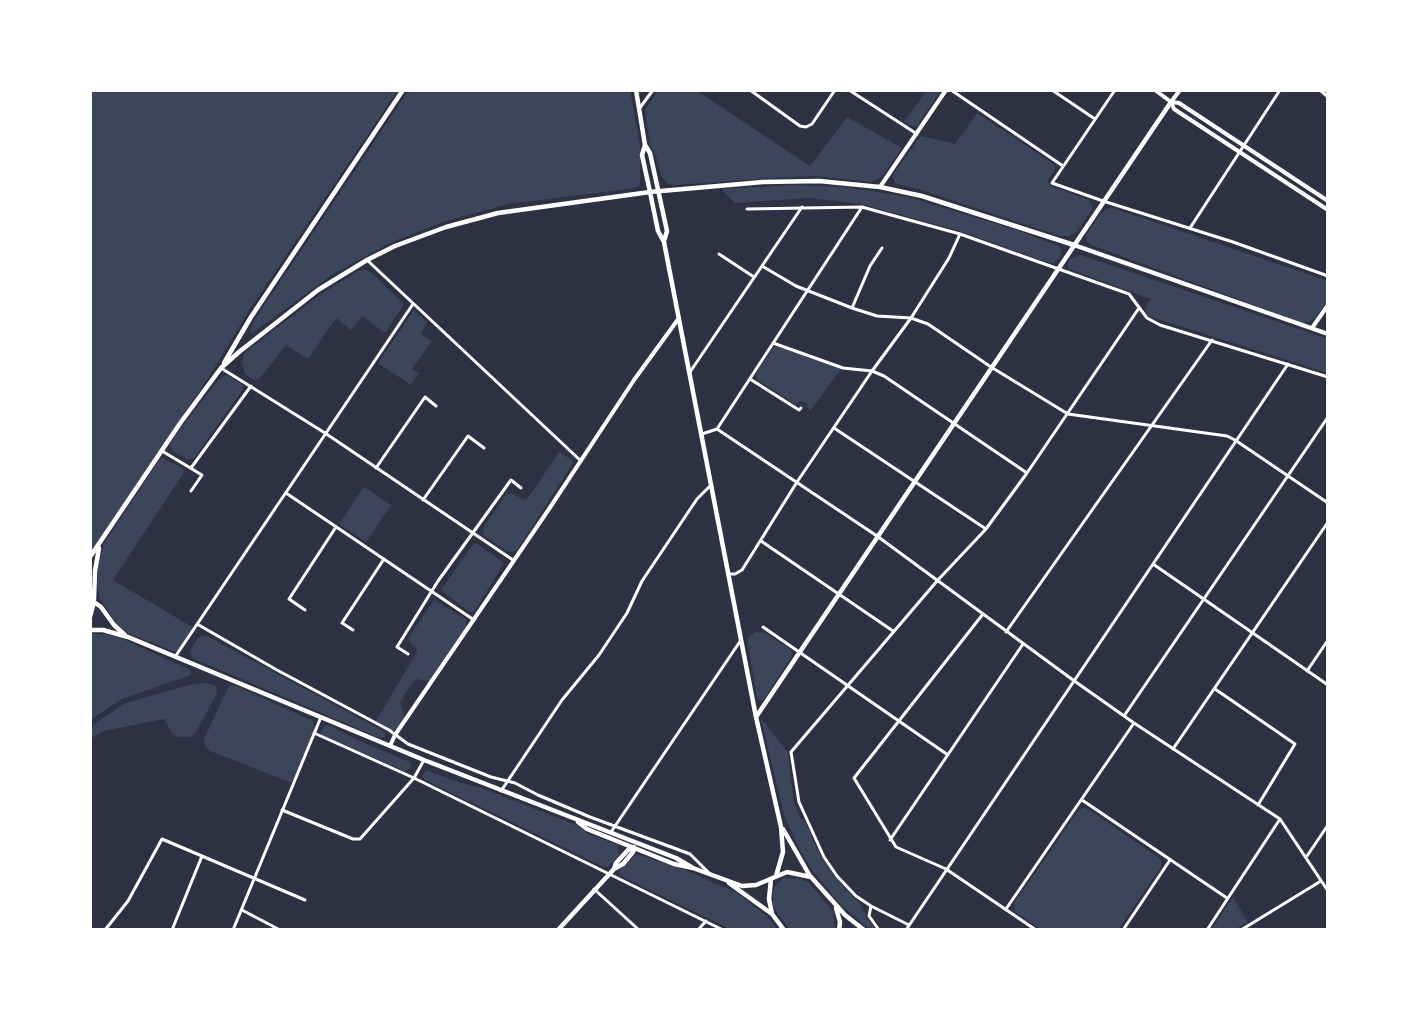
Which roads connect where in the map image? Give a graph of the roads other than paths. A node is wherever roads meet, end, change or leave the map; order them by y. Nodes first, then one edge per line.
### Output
1 (404, 90) edge
2 (636, 90) edge
3 (653, 90) edge
4 (750, 90) edge
5 (835, 90) edge
6 (849, 90) edge
7 (945, 90) edge
8 (951, 90) edge
9 (1052, 90) edge
10 (1115, 90) edge
11 (1155, 90) edge
12 (1179, 90) edge
13 (1280, 90) edge
14 (1320, 90) edge
15 (1328, 97) edge
16 (1171, 102) junction
17 (639, 109) junction
18 (1095, 119) junction
19 (917, 134) junction
20 (645, 145) junction
21 (1243, 145) junction
22 (1239, 152) junction
23 (1063, 166) junction
24 (880, 187) junction
25 (1310, 189) junction
26 (659, 191) junction
27 (650, 192) junction
28 (1305, 195) junction
29 (1103, 201) junction
30 (1328, 201) edge
31 (802, 207) junction
32 (862, 207) junction
33 (747, 209) dead end
34 (1328, 210) edge
35 (1190, 228) junction
36 (960, 234) junction
37 (664, 242) junction
38 (1074, 245) junction
39 (882, 248) dead end
40 (719, 254) dead end
41 (366, 260) junction
42 (762, 266) junction
43 (1058, 269) junction
44 (1328, 276) edge
45 (754, 277) junction
46 (806, 290) junction
47 (413, 304) junction
48 (1328, 305) edge
49 (852, 308) junction
50 (1139, 308) junction
51 (679, 318) junction
52 (911, 318) junction
53 (1312, 328) junction
54 (1328, 334) edge
55 (1212, 340) junction
56 (773, 343) junction
57 (1288, 364) junction
58 (221, 368) junction
59 (991, 368) junction
60 (872, 371) junction
61 (690, 372) junction
62 (1328, 377) edge
63 (749, 379) junction
64 (251, 386) junction
65 (436, 406) dead end
66 (801, 408) dead end
67 (1068, 414) junction
68 (1328, 417) edge
69 (953, 424) junction
70 (1151, 427) junction
71 (834, 428) junction
72 (717, 429) junction
73 (325, 433) junction
74 (702, 434) junction
75 (1235, 440) junction
76 (484, 448) dead end
77 (162, 451) junction
78 (581, 461) junction
79 (192, 468) junction
80 (376, 468) junction
81 (1027, 474) junction
82 (1288, 475) junction
83 (797, 482) junction
84 (914, 482) junction
85 (712, 484) junction
86 (521, 488) dead end
87 (191, 491) dead end
88 (286, 493) junction
89 (423, 500) junction
90 (1328, 503) edge
91 (1328, 522) edge
92 (336, 527) junction
93 (986, 529) junction
94 (472, 532) junction
95 (877, 536) junction
96 (761, 541) junction
97 (101, 542) junction
98 (90, 557) edge
99 (384, 559) junction
100 (513, 560) junction
101 (1153, 564) junction
102 (730, 574) junction
103 (937, 581) junction
104 (90, 590) edge
105 (431, 591) junction
106 (838, 595) junction
107 (1204, 599) junction
108 (94, 601) junction
109 (305, 610) dead end
110 (983, 614) junction
111 (90, 617) edge
112 (474, 620) junction
113 (197, 624) junction
114 (763, 627) dead end
115 (90, 630) edge
116 (353, 630) dead end
117 (893, 631) junction
118 (1006, 632) junction
119 (1252, 633) junction
120 (128, 637) junction
121 (742, 639) junction
122 (1328, 640) edge
123 (1023, 644) junction
124 (800, 652) junction
125 (408, 654) dead end
126 (175, 657) junction
127 (1307, 671) junction
128 (1073, 680) junction
129 (848, 685) junction
130 (1328, 685) edge
131 (1214, 688) junction
132 (1124, 716) junction
133 (321, 717) junction
134 (756, 717) junction
135 (900, 722) junction
136 (1134, 723) junction
137 (314, 733) junction
138 (395, 735) junction
139 (390, 746) junction
140 (1173, 749) junction
141 (948, 755) junction
142 (424, 760) junction
143 (414, 778) junction
144 (507, 781) junction
145 (501, 791) junction
146 (1082, 800) junction
147 (1258, 805) junction
148 (282, 810) junction
149 (1280, 819) junction
150 (575, 820) junction
151 (1328, 825) edge
152 (615, 826) junction
153 (781, 827) junction
154 (611, 832) junction
155 (890, 840) junction
156 (638, 843) junction
157 (633, 848) junction
158 (202, 856) junction
159 (1306, 856) junction
160 (1170, 860) junction
161 (693, 868) junction
162 (946, 869) junction
163 (608, 874) junction
164 (711, 875) junction
165 (774, 877) junction
166 (811, 877) junction
167 (255, 879) junction
168 (724, 880) junction
169 (1322, 880) junction
170 (594, 890) junction
171 (1328, 891) edge
172 (1227, 898) junction
173 (304, 900) dead end
174 (836, 905) junction
175 (871, 906) junction
176 (1006, 909) junction
177 (242, 910) junction
178 (772, 914) junction
179 (706, 921) junction
180 (909, 925) junction
181 (105, 930) edge
182 (172, 930) edge
183 (233, 930) edge
184 (280, 930) edge
185 (558, 930) edge
186 (639, 930) edge
187 (698, 930) edge
188 (723, 930) edge
189 (784, 930) edge
190 (839, 930) edge
191 (864, 930) edge
192 (879, 930) edge
193 (906, 930) edge
194 (1036, 930) edge
195 (1123, 930) edge
196 (1207, 930) edge
197 (1241, 930) edge

1 - 58 main road
2 - 17 main road
3 - 17 street
4 - 5 street
6 - 19 street
7 - 19 street
8 - 23 street
9 - 18 street
10 - 18 street
11 - 16 street
12 - 16 street
13 - 21 street
14 - 15 street
16 - 21 street
16 - 22 street
16 - 29 main road
17 - 20 main road
18 - 23 street
19 - 24 street
20 - 26 main road
20 - 27 main road
21 - 22 street
21 - 25 street
22 - 28 street
22 - 35 street
23 - 29 street
24 - 26 main road
24 - 38 main road
25 - 28 street
25 - 30 street
26 - 27 main road
26 - 37 main road
27 - 37 main road
27 - 41 main road
28 - 34 street
29 - 35 street
29 - 38 main road
31 - 32 street
31 - 33 street
31 - 42 street
32 - 36 street
32 - 46 street
35 - 44 street
36 - 43 street
36 - 52 street
37 - 51 main road
38 - 43 main road
38 - 53 main road
39 - 49 street
40 - 45 street
41 - 47 street
41 - 58 main road
42 - 45 street
42 - 46 street
43 - 50 street
43 - 59 main road
45 - 61 street
46 - 49 street
46 - 56 street
47 - 73 street
47 - 78 street
48 - 53 street
49 - 52 street
50 - 55 street
50 - 67 street
51 - 61 main road
51 - 78 street
52 - 59 street
52 - 60 street
53 - 54 main road
55 - 57 street
55 - 70 street
56 - 60 street
56 - 63 street
57 - 62 street
57 - 75 street
58 - 64 street
58 - 77 main road
59 - 67 street
59 - 69 main road
60 - 69 street
60 - 71 street
61 - 74 main road
63 - 66 street
63 - 72 street
64 - 73 street
64 - 79 street
65 - 80 street
67 - 70 street
67 - 81 street
68 - 82 street
69 - 81 street
69 - 84 main road
70 - 75 street
70 - 118 street
71 - 83 street
71 - 84 street
72 - 74 street
72 - 83 street
73 - 80 street
73 - 88 street
74 - 85 main road
75 - 82 street
75 - 101 street
76 - 89 street
77 - 79 street
77 - 97 main road
78 - 100 street
79 - 87 street
80 - 89 street
81 - 93 street
82 - 90 street
82 - 107 street
83 - 95 street
83 - 96 street
84 - 93 street
84 - 95 main road
85 - 102 main road
85 - 144 street
86 - 94 street
88 - 92 street
88 - 113 street
89 - 94 street
91 - 119 street
92 - 99 street
92 - 109 street
93 - 103 street
94 - 100 street
94 - 105 street
95 - 103 street
95 - 106 main road
96 - 102 street
96 - 106 street
97 - 98 main road
97 - 108 main road
99 - 105 street
99 - 116 street
100 - 112 street
101 - 107 street
101 - 128 street
102 - 121 main road
103 - 110 street
103 - 117 street
104 - 108 main road
105 - 112 street
105 - 125 street
106 - 117 street
106 - 124 main road
107 - 119 street
107 - 132 street
108 - 111 main road
108 - 120 main road
110 - 118 street
110 - 135 street
112 - 138 street
113 - 126 street
113 - 138 street
114 - 124 street
115 - 120 main road
117 - 129 street
118 - 123 street
119 - 127 street
119 - 131 street
120 - 126 main road
121 - 134 main road
121 - 152 street
122 - 127 street
123 - 128 street
123 - 141 street
124 - 129 street
124 - 134 main road
126 - 133 main road
127 - 130 street
128 - 132 street
128 - 162 street
129 - 135 street
129 - 175 street
131 - 140 street
131 - 147 street
132 - 136 street
133 - 137 street
133 - 139 main road
134 - 153 main road
135 - 141 street
135 - 155 street
136 - 140 street
136 - 146 street
137 - 143 street
137 - 148 street
138 - 139 street
138 - 144 street
139 - 142 main road
140 - 147 street
141 - 155 street
142 - 143 street
142 - 145 main road
143 - 148 street
143 - 163 street
144 - 145 street
144 - 152 street
145 - 150 main road
146 - 160 street
146 - 176 street
147 - 149 street
148 - 167 street
149 - 159 street
149 - 172 street
150 - 154 main road
150 - 157 main road
151 - 159 street
152 - 154 street
152 - 164 street
153 - 165 main road
153 - 166 main road
154 - 156 main road
155 - 162 street
156 - 157 main road
156 - 161 main road
157 - 161 main road
157 - 163 main road
158 - 167 street
158 - 181 street
158 - 182 street
159 - 169 street
160 - 172 street
160 - 195 street
161 - 164 main road
162 - 176 street
162 - 180 street
163 - 170 main road
163 - 179 street
164 - 168 main road
165 - 166 main road
165 - 168 main road
165 - 178 main road
166 - 174 main road
167 - 173 street
167 - 177 street
168 - 178 main road
169 - 171 street
169 - 197 street
170 - 185 main road
170 - 186 street
172 - 196 street
174 - 190 main road
174 - 191 main road
175 - 180 street
175 - 192 street
176 - 194 street
177 - 183 street
177 - 184 street
178 - 189 main road
179 - 187 street
179 - 188 street
180 - 193 street

